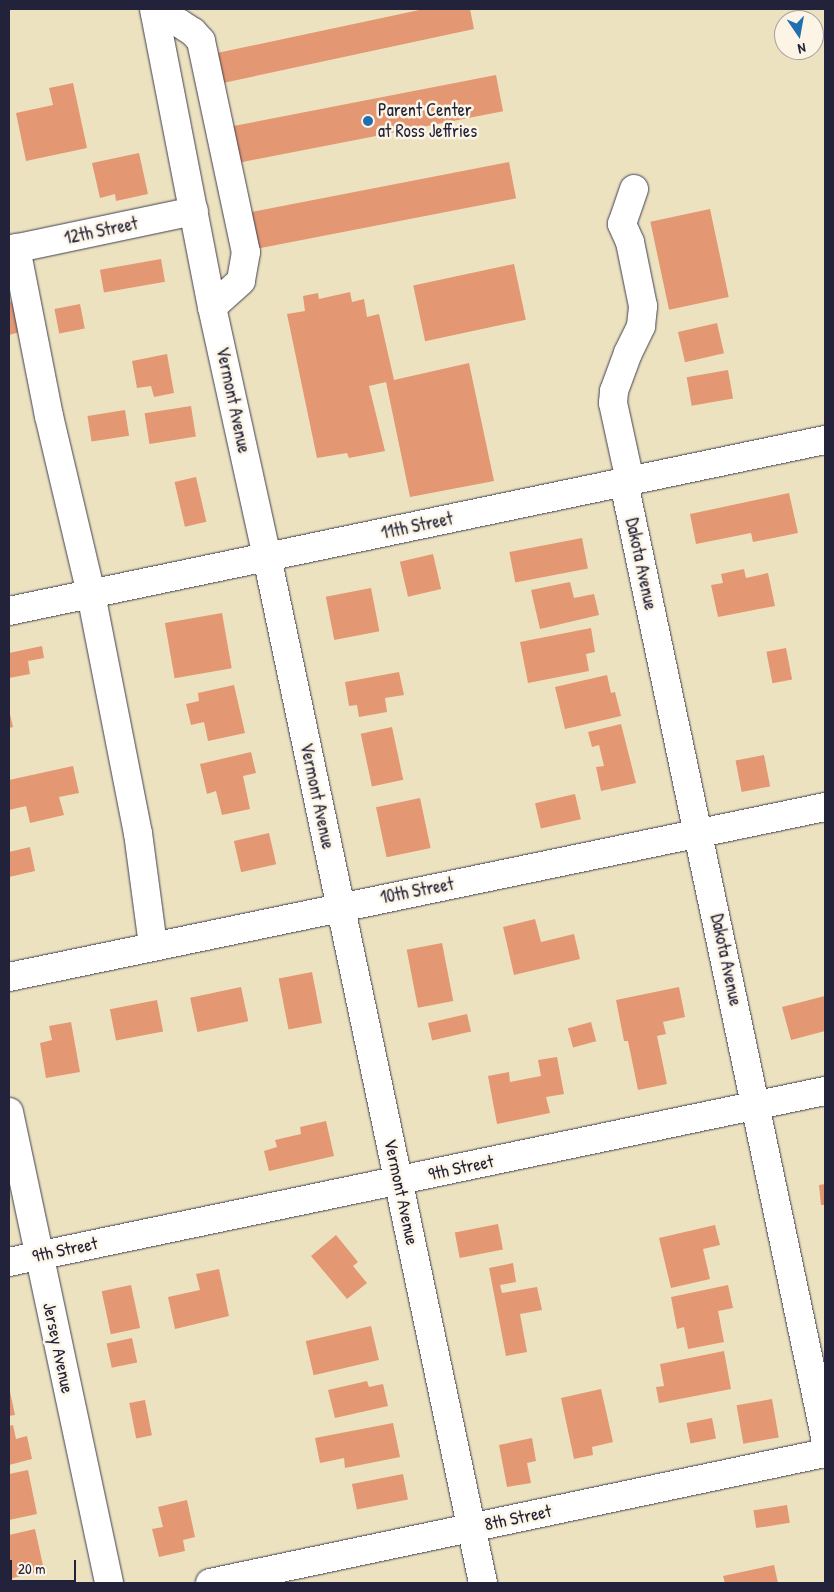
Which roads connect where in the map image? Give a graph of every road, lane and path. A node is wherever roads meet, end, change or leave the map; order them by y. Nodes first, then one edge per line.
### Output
1 (154, 11) edge
2 (634, 189) dead end
3 (194, 211) junction
4 (12, 249) edge
5 (212, 306) junction
6 (825, 440) edge
7 (627, 482) junction
8 (268, 557) junction
9 (91, 594) junction
10 (9, 611) edge
11 (825, 806) edge
12 (700, 834) junction
13 (340, 906) junction
14 (153, 946) junction
15 (9, 976) edge
16 (825, 1091) edge
17 (756, 1106) junction
18 (9, 1112) edge
19 (399, 1181) junction
20 (39, 1256) junction
21 (9, 1262) edge
22 (825, 1437) edge
23 (825, 1453) edge
24 (472, 1528) junction
25 (108, 1583) edge
26 (210, 1583) edge
27 (483, 1583) edge

1 - 3 street, Vermont Avenue
1 - 5 street
2 - 7 street, Dakota Avenue
3 - 4 street, 12th Street
3 - 5 street, Vermont Avenue
4 - 9 street
5 - 8 street, Vermont Avenue
6 - 7 street, 11th Street
7 - 8 street, 11th Street
7 - 12 street, Dakota Avenue
8 - 9 street, 11th Street
8 - 13 street, Vermont Avenue
9 - 10 street, 11th Street
9 - 14 street
11 - 12 street, 10th Street
12 - 13 street, 10th Street
12 - 17 street, Dakota Avenue
13 - 14 street, 10th Street
13 - 19 street, Vermont Avenue
14 - 15 street, 10th Street
16 - 17 street, 9th Street
17 - 19 street, 9th Street
17 - 22 street, Dakota Avenue
18 - 20 street, Jersey Avenue
19 - 20 street, 9th Street
19 - 24 street, Vermont Avenue
20 - 21 street, 9th Street
20 - 25 street, Jersey Avenue
23 - 24 street, 8th Street
24 - 26 street, 8th Street
24 - 27 street, Vermont Avenue

